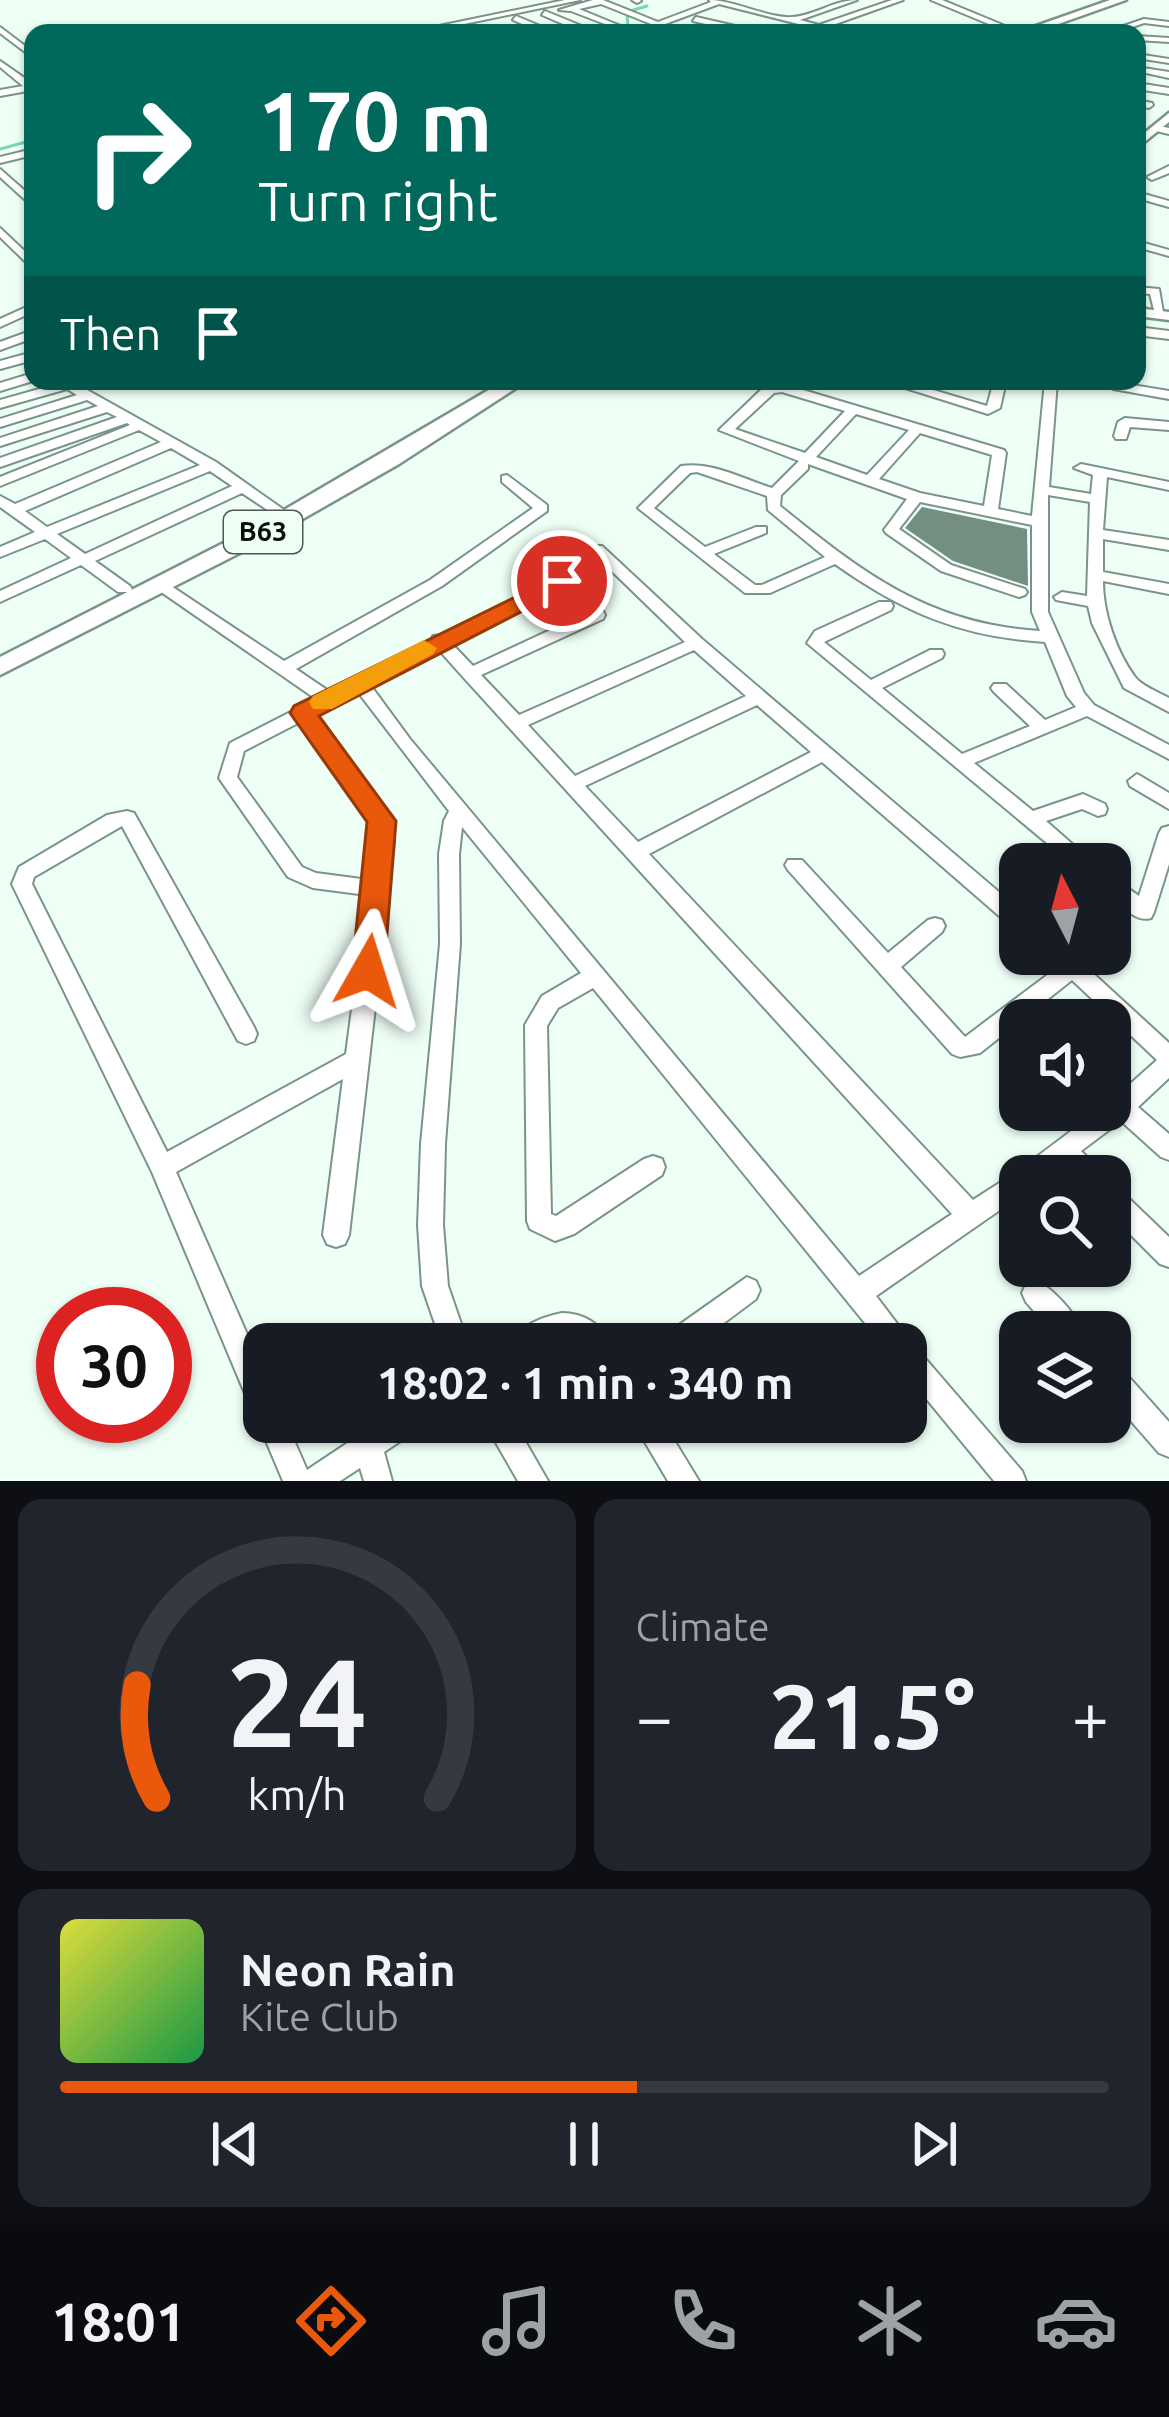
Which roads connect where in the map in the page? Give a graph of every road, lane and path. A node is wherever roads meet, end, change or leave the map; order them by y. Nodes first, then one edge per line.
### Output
1 (899, 0) edge
2 (935, 0) edge
3 (1121, 0) edge
4 (599, 1) edge
5 (719, 1) edge
6 (761, 1) edge
7 (801, 1) edge
8 (840, 3) edge
9 (573, 4) edge
10 (744, 8) junction
11 (711, 12) dead end
12 (545, 13) junction
13 (698, 14) junction
14 (810, 14) junction
15 (729, 17) dead end
16 (516, 18) junction
17 (791, 20) junction
18 (0, 22) edge
19 (459, 23) joint
20 (488, 23) dead end
21 (455, 24) edge
22 (529, 24) edge
23 (570, 24) edge
24 (611, 24) edge
25 (657, 24) joint
26 (734, 24) edge
27 (773, 24) edge
28 (797, 24) edge
29 (812, 24) edge
30 (830, 24) edge
31 (996, 24) edge
32 (1049, 24) edge
33 (1135, 24) edge
34 (1169, 24) edge
35 (24, 42) edge
36 (0, 64) edge
37 (1169, 78) edge
38 (24, 83) edge
39 (1164, 91) edge
40 (1169, 116) edge
41 (1162, 129) edge
42 (1169, 170) edge
43 (0, 172) edge
44 (1152, 177) dead end
45 (24, 195) edge
46 (0, 231) edge
47 (1169, 240) edge
48 (1163, 251) edge
49 (24, 256) edge
50 (1162, 293) edge
51 (24, 309) edge
52 (1165, 315) edge
53 (0, 323) edge
54 (43, 390) edge
55 (77, 390) edge
56 (475, 390) edge
57 (504, 390) edge
58 (774, 390) edge
59 (783, 390) edge
60 (919, 390) edge
61 (954, 390) edge
62 (997, 390) edge
63 (1050, 390) edge
64 (87, 396) junction
65 (946, 398) junction
66 (0, 404) edge
67 (106, 408) junction
68 (854, 410) junction
69 (132, 422) junction
70 (0, 423) edge
71 (1169, 426) edge
72 (917, 429) junction
73 (1121, 436) dead end
74 (0, 442) edge
75 (171, 443) junction
76 (805, 463) junction
77 (0, 464) edge
78 (211, 465) junction
79 (1081, 468) dead end
80 (1100, 472) junction
81 (507, 479) dead end
82 (869, 481) junction
83 (0, 482) edge
84 (1169, 486) edge
85 (242, 487) junction
86 (1042, 490) junction
87 (774, 494) junction
88 (916, 497) junction
89 (1096, 499) junction
90 (6, 507) edge
91 (277, 510) junction
92 (990, 512) junction
93 (1039, 522) junction
94 (761, 530) dead end
95 (42, 533) junction
96 (1095, 533) junction
97 (1169, 545) edge
98 (597, 549) dead end
99 (0, 552) edge
100 (704, 554) junction
101 (838, 556) junction
102 (83, 559) junction
103 (1096, 574) junction
104 (562, 581) dead end
105 (162, 587) junction
106 (124, 589) junction
107 (1169, 589) edge
108 (1019, 592) dead end
109 (0, 597) edge
110 (1062, 597) dead end
111 (1095, 602) junction
112 (885, 606) dead end
113 (597, 615) dead end
114 (1052, 638) junction
115 (439, 640) junction
116 (696, 643) junction
117 (0, 649) edge
118 (936, 654) dead end
119 (0, 667) edge
120 (283, 670) junction
121 (470, 674) junction
122 (359, 682) junction
123 (870, 687) junction
124 (1000, 688) dead end
125 (759, 697) junction
126 (328, 699) junction
127 (1169, 706) edge
128 (1088, 709) junction
129 (303, 713) junction
130 (518, 723) junction
131 (1044, 729) junction
132 (824, 753) junction
133 (1169, 753) edge
134 (962, 761) junction
135 (1137, 782) dead end
136 (574, 784) junction
137 (1169, 802) edge
138 (459, 809) junction
139 (1098, 809) dead end
140 (1031, 819) junction
141 (1169, 833) edge
142 (1060, 843) edge
143 (636, 852) junction
144 (795, 865) dead end
145 (377, 889) junction
146 (1131, 902) edge
147 (999, 904) edge
148 (935, 926) dead end
149 (888, 966) junction
150 (597, 975) junction
151 (1049, 975) edge
152 (1081, 975) edge
153 (246, 1034) dead end
154 (357, 1060) junction
155 (1169, 1060) edge
156 (1131, 1098) edge
157 (1131, 1115) edge
158 (1089, 1131) edge
159 (1169, 1149) edge
160 (1063, 1150) junction
161 (1056, 1155) edge
162 (1068, 1155) edge
163 (162, 1167) junction
164 (653, 1167) dead end
165 (999, 1197) edge
166 (972, 1217) junction
167 (1131, 1218) edge
168 (336, 1235) dead end
169 (1169, 1255) edge
170 (747, 1290) dead end
171 (857, 1293) junction
172 (1035, 1293) dead end
173 (1051, 1311) edge
174 (449, 1323) edge
175 (702, 1323) edge
176 (882, 1323) edge
177 (243, 1356) edge
178 (927, 1378) edge
179 (1131, 1400) edge
180 (281, 1443) edge
181 (372, 1443) edge
182 (511, 1443) edge
183 (661, 1443) edge
184 (1169, 1443) edge
185 (368, 1446) junction
186 (297, 1481) edge
187 (315, 1481) edge
188 (378, 1481) edge
189 (534, 1481) edge
190 (685, 1481) edge
191 (1012, 1481) edge

1 - 30 street
2 - 31 street
3 - 32 highway
4 - 9 street
4 - 25 street
5 - 10 street
5 - 13 street
6 - 10 street
6 - 14 street
7 - 8 street
8 - 14 street
9 - 12 street
9 - 19 street
9 - 24 street
10 - 17 street
11 - 13 street
12 - 16 street
12 - 23 street
13 - 25 street
13 - 26 street
14 - 17 street
14 - 29 street
15 - 27 street
16 - 20 street
16 - 22 street
17 - 28 street
18 - 35 street
19 - 21 street
33 - 34 street
36 - 38 street
37 - 39 street
40 - 41 main road
42 - 44 street
43 - 45 street
46 - 49 street
47 - 48 street
50 - 52 street
51 - 53 street
54 - 66 street
55 - 64 street
56 - 91 highway, B63
57 - 105 highway, B63
58 - 76 street
59 - 68 street
60 - 65 street
61 - 65 street
62 - 65 street
63 - 86 street
64 - 67 street
64 - 70 street
67 - 69 street
67 - 74 street
68 - 72 street
68 - 76 street
69 - 75 street
69 - 77 street
69 - 83 street
71 - 73 street
72 - 82 street
72 - 92 street
75 - 78 street
75 - 90 street
76 - 82 street
76 - 87 street
78 - 85 street
78 - 95 street
79 - 80 street
80 - 84 street
80 - 89 street
81 - 120 street
82 - 88 street
85 - 91 street
85 - 102 street
86 - 89 street
86 - 93 street
87 - 100 street
87 - 101 street
88 - 92 street
88 - 108 street
89 - 96 street
90 - 95 street
91 - 106 highway, B63
92 - 93 street
93 - 114 street
94 - 100 street
95 - 99 street
95 - 102 street
96 - 97 street
96 - 103 street
98 - 116 street
100 - 101 street
101 - 114 street
102 - 106 street
102 - 109 street
103 - 107 street
103 - 111 street
104 - 115 street
105 - 119 highway, B63
105 - 120 street
106 - 117 highway, B63
110 - 111 street
111 - 127 street
112 - 123 street
113 - 121 street
114 - 128 street
115 - 121 street
115 - 122 street
116 - 125 street
116 - 130 street
118 - 123 street
120 - 126 street
121 - 130 street
122 - 126 street
122 - 138 street
123 - 134 street
124 - 131 street
125 - 132 street
125 - 136 street
126 - 129 street
128 - 131 street
128 - 133 street
129 - 145 street
129 - 145 street
130 - 136 street
131 - 134 street
132 - 143 street
132 - 147 street
134 - 140 street
135 - 137 street
136 - 143 street
138 - 150 street
138 - 174 street
139 - 140 street
140 - 142 street
141 - 146 street
143 - 166 street
144 - 149 street
145 - 154 street
148 - 149 street
149 - 151 street
150 - 164 street
150 - 171 street
152 - 155 street
153 - 163 street
154 - 163 street
154 - 168 street
155 - 156 street
157 - 159 street
158 - 160 street
160 - 161 street
160 - 162 street
163 - 177 street
165 - 166 street
166 - 171 street
167 - 169 street
170 - 175 street
171 - 176 street
172 - 173 street
178 - 191 street
179 - 184 street
180 - 186 street
181 - 185 street
182 - 189 street
183 - 190 street
185 - 187 street
185 - 188 street

